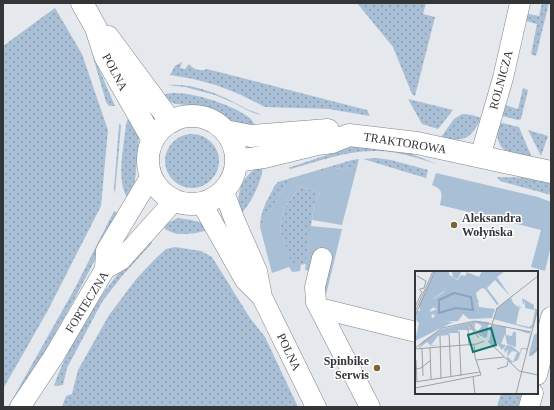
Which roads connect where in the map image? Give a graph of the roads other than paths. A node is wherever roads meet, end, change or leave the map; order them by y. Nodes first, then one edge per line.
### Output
1 (82, 3) edge
2 (520, 3) edge
3 (96, 28) junction
4 (171, 122) junction
5 (225, 131) junction
6 (349, 135) junction
7 (153, 140) junction
8 (480, 157) junction
9 (237, 161) junction
10 (551, 172) edge
11 (151, 176) junction
12 (224, 192) junction
13 (174, 201) junction
14 (202, 204) junction
15 (322, 258) dead end
16 (105, 269) junction
17 (262, 297) junction
18 (319, 308) junction
19 (551, 317) edge
20 (415, 332) edge
21 (54, 356) junction
22 (538, 367) edge
23 (532, 394) edge
24 (366, 405) edge
25 (20, 407) edge
26 (30, 407) edge
27 (316, 407) edge
28 (529, 407) edge

1 - 3 street, POLNA
2 - 8 street, ROLNICZA
3 - 4 street
3 - 7 street, POLNA
4 - 5 street
4 - 7 street
5 - 6 street
5 - 9 street
6 - 8 street, TRAKTOROWA
6 - 9 street, TRAKTOROWA
7 - 11 street
8 - 10 street, TRAKTOROWA
9 - 12 street
11 - 13 street
11 - 16 street
12 - 14 street
12 - 17 street, POLNA
13 - 14 street
13 - 16 street, FORTECZNA
14 - 17 street, POLNA
15 - 18 street
16 - 21 street, FORTECZNA
17 - 27 street, POLNA
18 - 20 street
18 - 24 street
19 - 22 street
21 - 25 street, FORTECZNA
21 - 26 street, FORTECZNA
23 - 28 street

